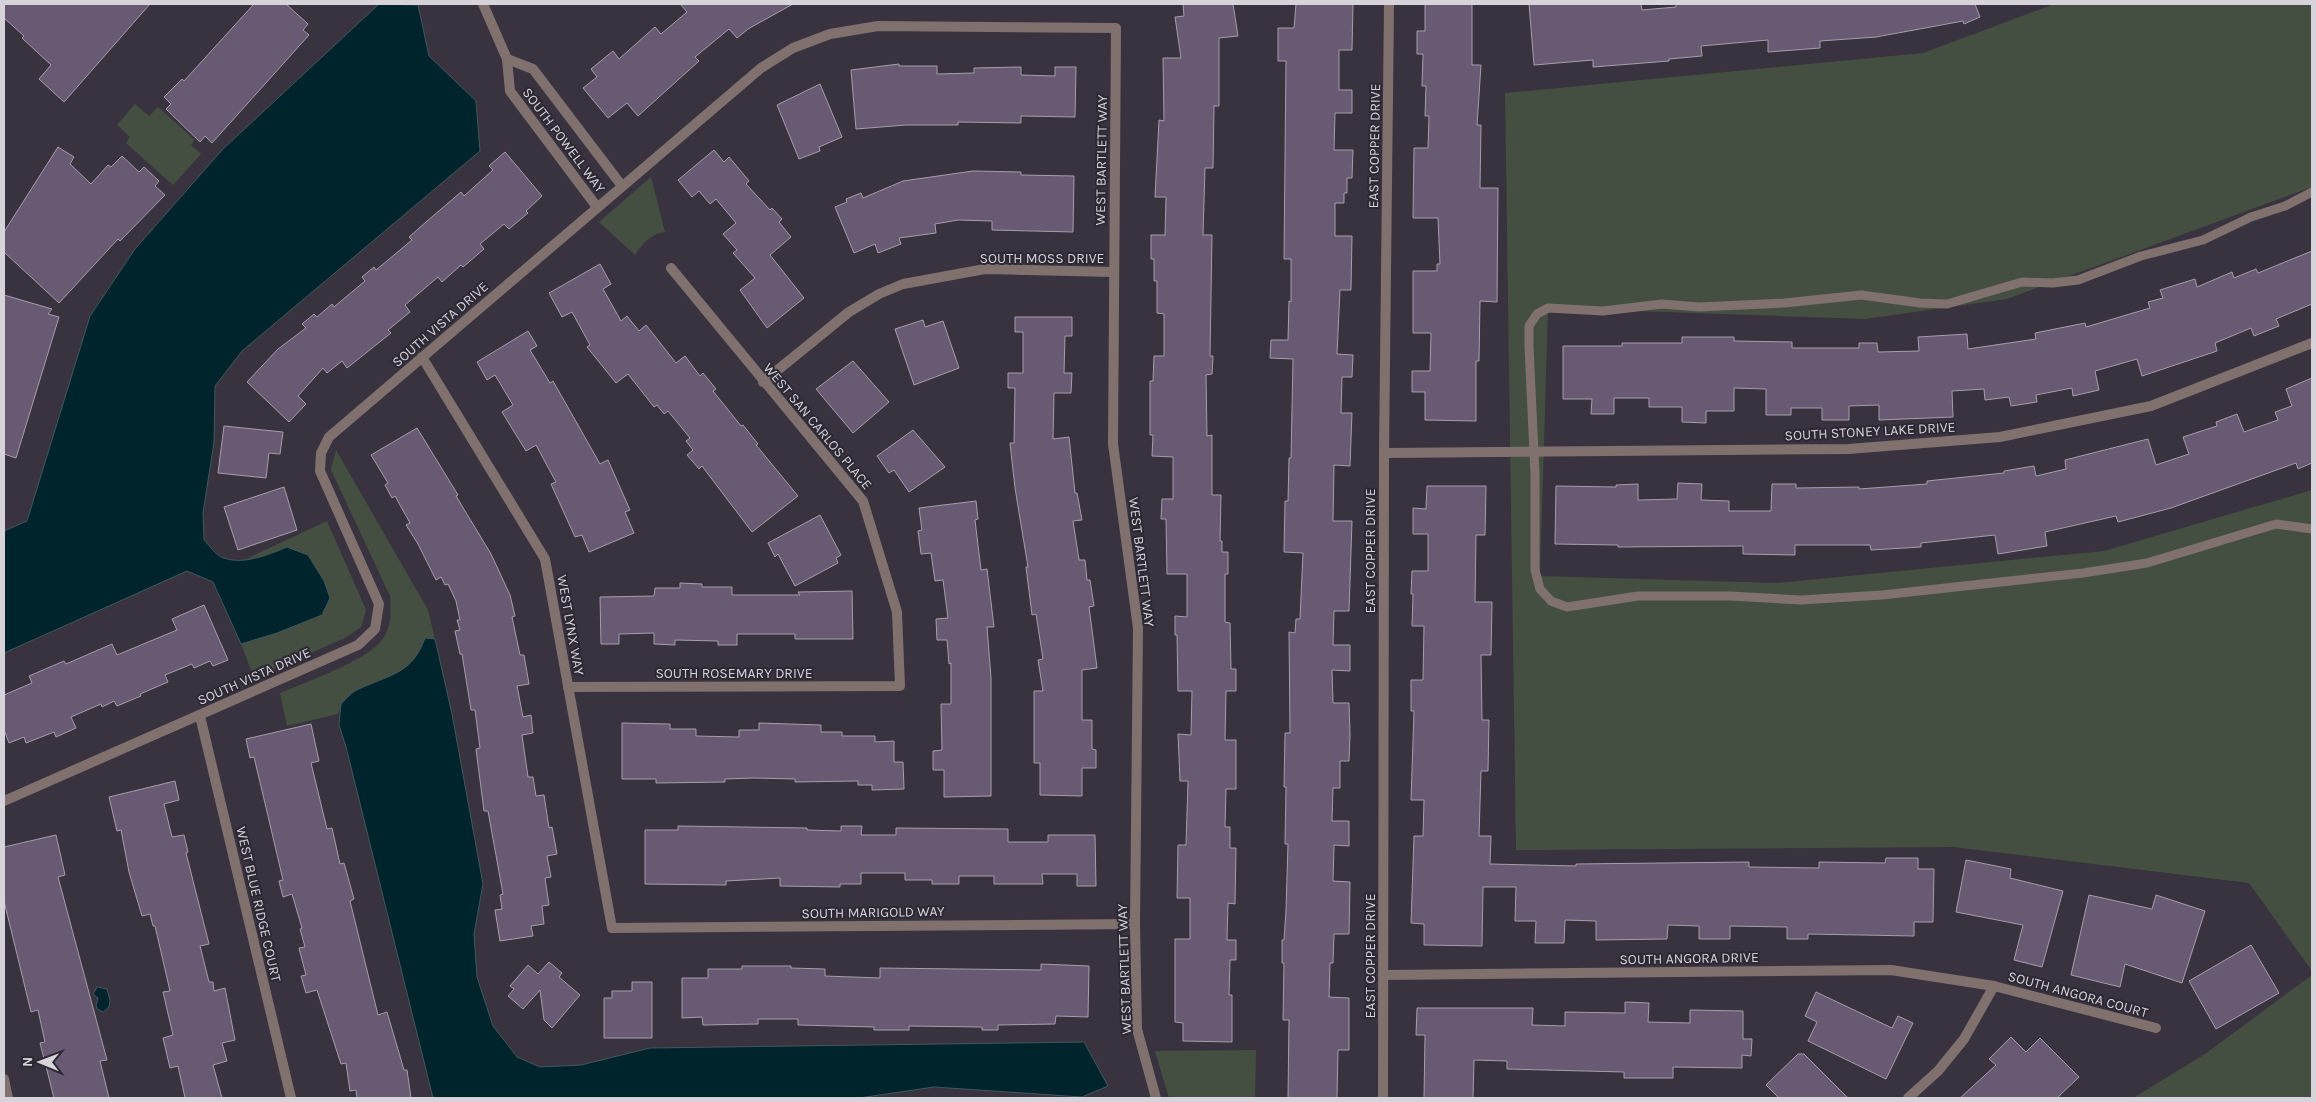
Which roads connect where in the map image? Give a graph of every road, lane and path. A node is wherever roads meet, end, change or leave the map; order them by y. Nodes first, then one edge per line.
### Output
1 (483, 4) edge
2 (1389, 4) edge
3 (1116, 28) joint
4 (507, 59) junction
5 (622, 186) junction
6 (2312, 192) edge
7 (597, 207) junction
8 (671, 268) dead end
9 (1113, 272) junction
10 (2312, 344) edge
11 (422, 357) junction
12 (763, 382) junction
13 (1533, 451) junction
14 (1384, 452) junction
15 (2312, 529) edge
16 (900, 686) joint
17 (568, 688) junction
18 (200, 716) junction
19 (4, 801) edge
20 (1136, 924) junction
21 (612, 928) joint
22 (1384, 975) junction
23 (1994, 986) junction
24 (2156, 1028) dead end
25 (4, 1079) edge
26 (8, 1098) edge
27 (291, 1098) edge
28 (1156, 1098) edge
29 (1383, 1098) edge
30 (1908, 1098) edge

1 - 4 street, SOUTH POWELL WAY
2 - 14 street, EAST COPPER DRIVE
3 - 5 street, SOUTH VISTA DRIVE
3 - 9 street, WEST BARTLETT WAY
4 - 5 street, SOUTH POWELL WAY
4 - 7 street, SOUTH POWELL WAY
5 - 7 street, SOUTH VISTA DRIVE
6 - 13 lane
7 - 11 street, SOUTH VISTA DRIVE
8 - 12 street, WEST SAN CARLOS PLACE
9 - 12 street, SOUTH MOSS DRIVE
9 - 20 street, WEST BARTLETT WAY
10 - 13 street, SOUTH STONEY LAKE DRIVE
11 - 17 street, WEST LYNX WAY
11 - 18 street, SOUTH VISTA DRIVE
12 - 16 street, WEST SAN CARLOS PLACE
13 - 14 street, SOUTH STONEY LAKE DRIVE
13 - 15 lane
14 - 22 street, EAST COPPER DRIVE
16 - 17 street, SOUTH ROSEMARY DRIVE
17 - 21 street, WEST LYNX WAY
18 - 19 street, SOUTH VISTA DRIVE
18 - 27 street, WEST BLUE RIDGE COURT
20 - 21 street, SOUTH MARIGOLD WAY
20 - 28 street, WEST BARTLETT WAY
22 - 23 street, SOUTH ANGORA DRIVE
22 - 29 street, EAST COPPER DRIVE
23 - 24 street, SOUTH ANGORA COURT
23 - 30 street
25 - 26 street

